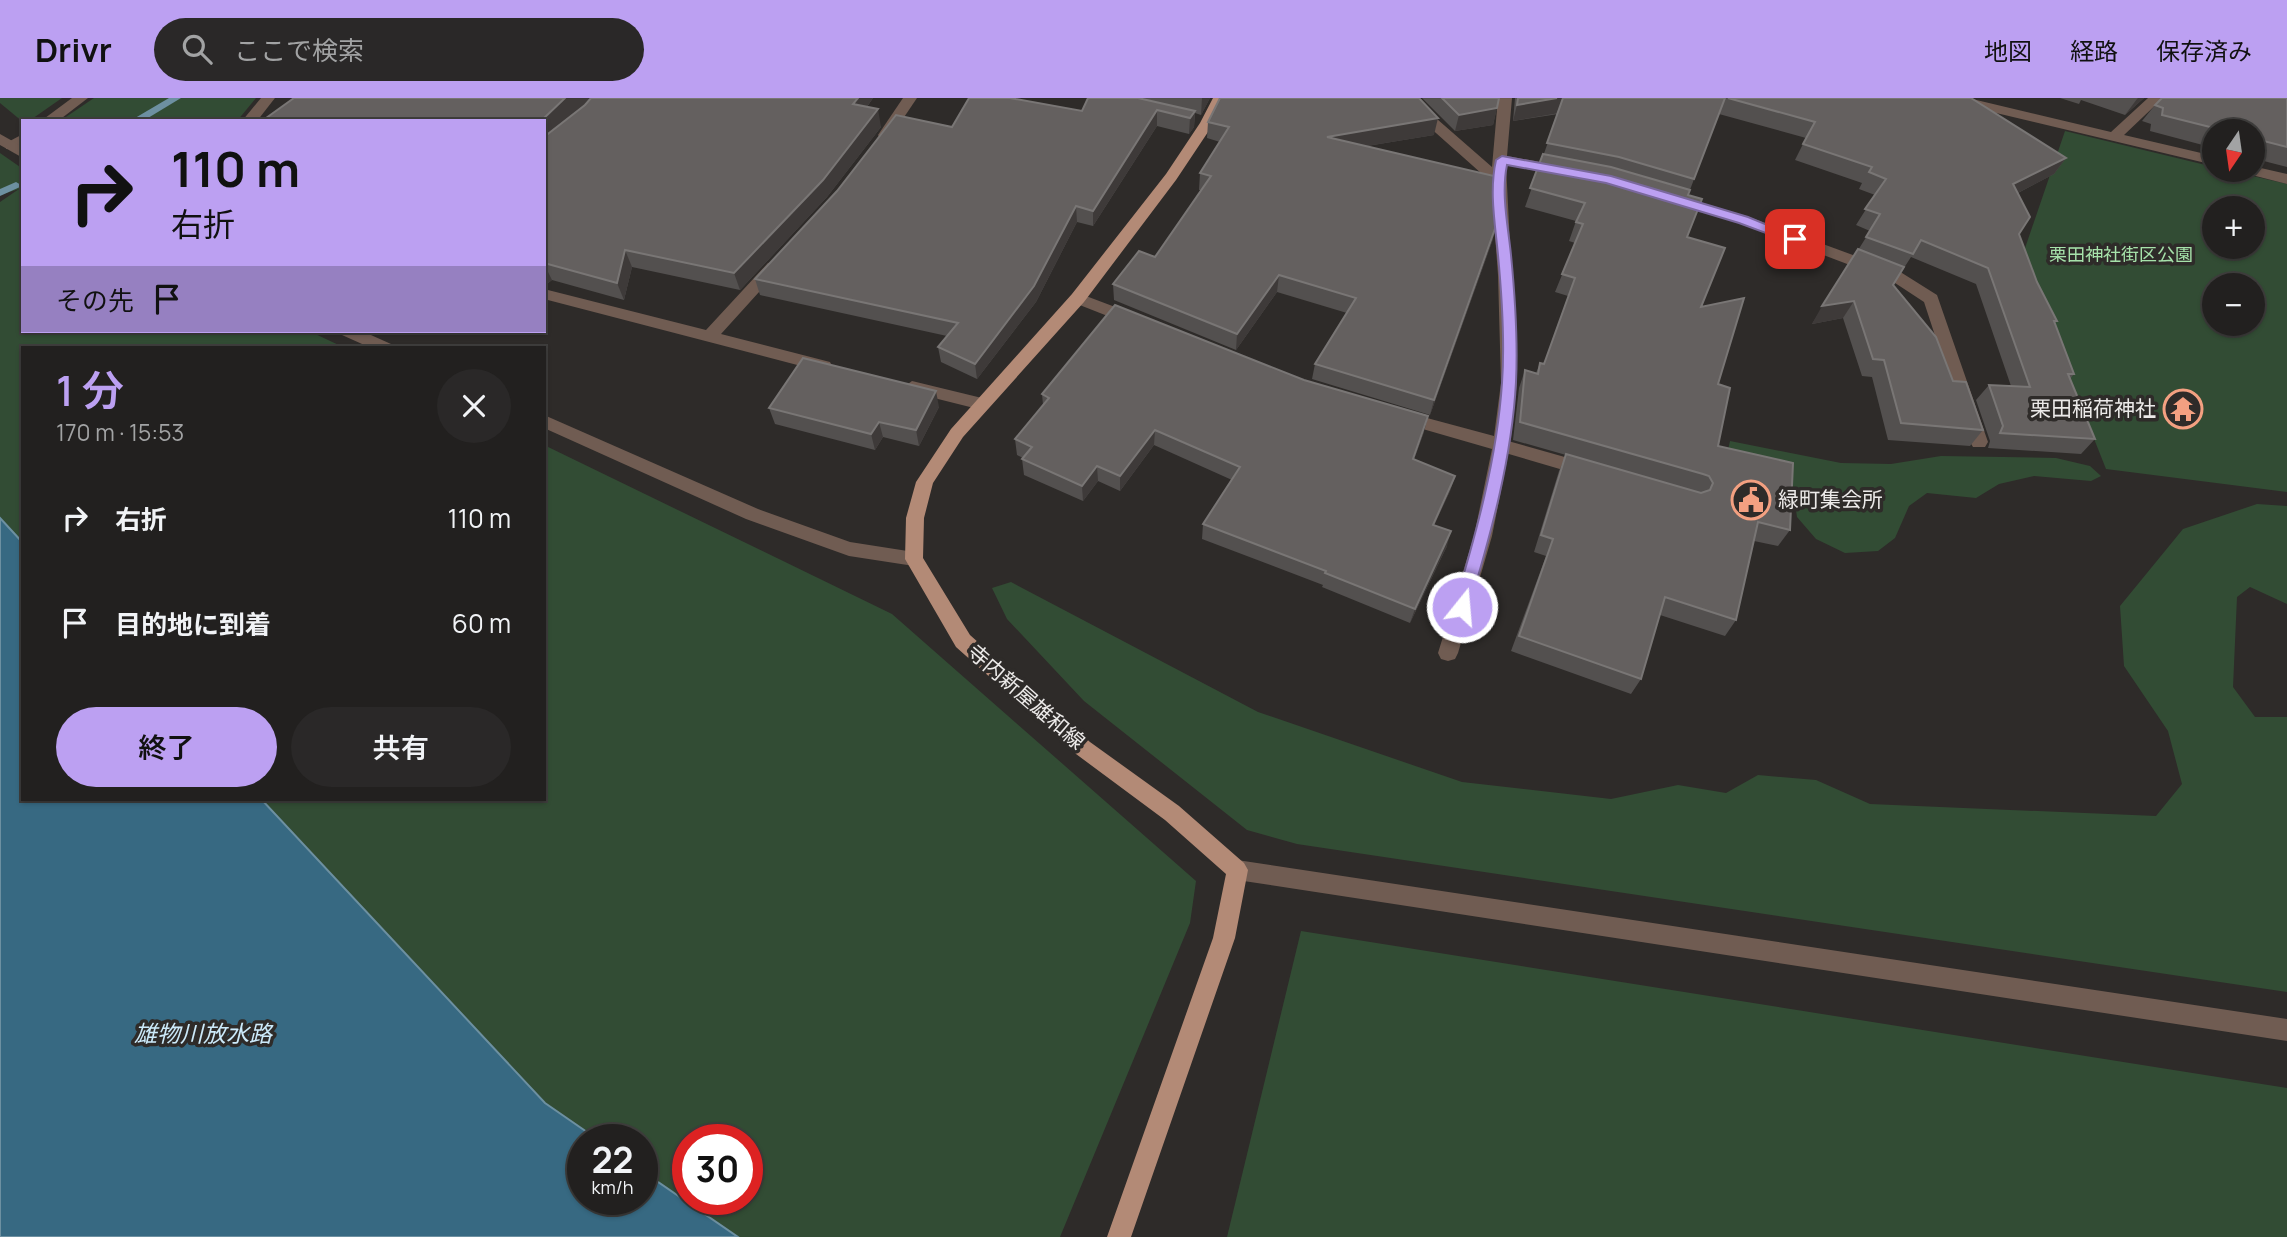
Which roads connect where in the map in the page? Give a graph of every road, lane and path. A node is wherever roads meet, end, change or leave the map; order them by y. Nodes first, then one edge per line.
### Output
1 (81, 98) edge
2 (268, 98) edge
3 (910, 98) edge
4 (1220, 98) edge
5 (1411, 98) edge
6 (1505, 98) edge
7 (1950, 98) edge
8 (2156, 98) edge
9 (51, 119) edge
10 (251, 119) edge
11 (2115, 136) junction
12 (877, 146) edge
13 (2202, 158) edge
14 (1502, 160) junction
15 (1581, 174) edge
16 (2265, 174) edge
17 (2287, 179) edge
18 (1498, 180) junction
19 (1657, 194) edge
20 (783, 256) edge
21 (546, 295) edge
22 (1078, 298) junction
23 (1154, 328) edge
24 (352, 333) edge
25 (708, 338) junction
26 (381, 346) edge
27 (839, 369) edge
28 (891, 382) edge
29 (982, 404) junction
30 (1383, 411) edge
31 (546, 422) edge
32 (1979, 442) edge
33 (1501, 445) junction
34 (1603, 475) edge
35 (914, 559) junction
36 (1448, 653) dead end
37 (1237, 870) junction
38 (2287, 1030) edge
39 (1119, 1237) edge

1 - 9 street
2 - 10 street
3 - 12 street
4 - 22 main road
5 - 18 street
6 - 14 street
7 - 11 street
8 - 11 street
11 - 13 street
14 - 15 street
14 - 18 street
16 - 17 street
18 - 33 street
19 - 32 street
20 - 25 street
21 - 25 street
22 - 23 street
22 - 29 main road
24 - 26 street
25 - 27 street
28 - 29 street
29 - 35 main road
30 - 33 street
31 - 35 street
33 - 34 street
33 - 36 street
35 - 37 main road, 寺内新屋雄和線
37 - 38 street
37 - 39 main road

